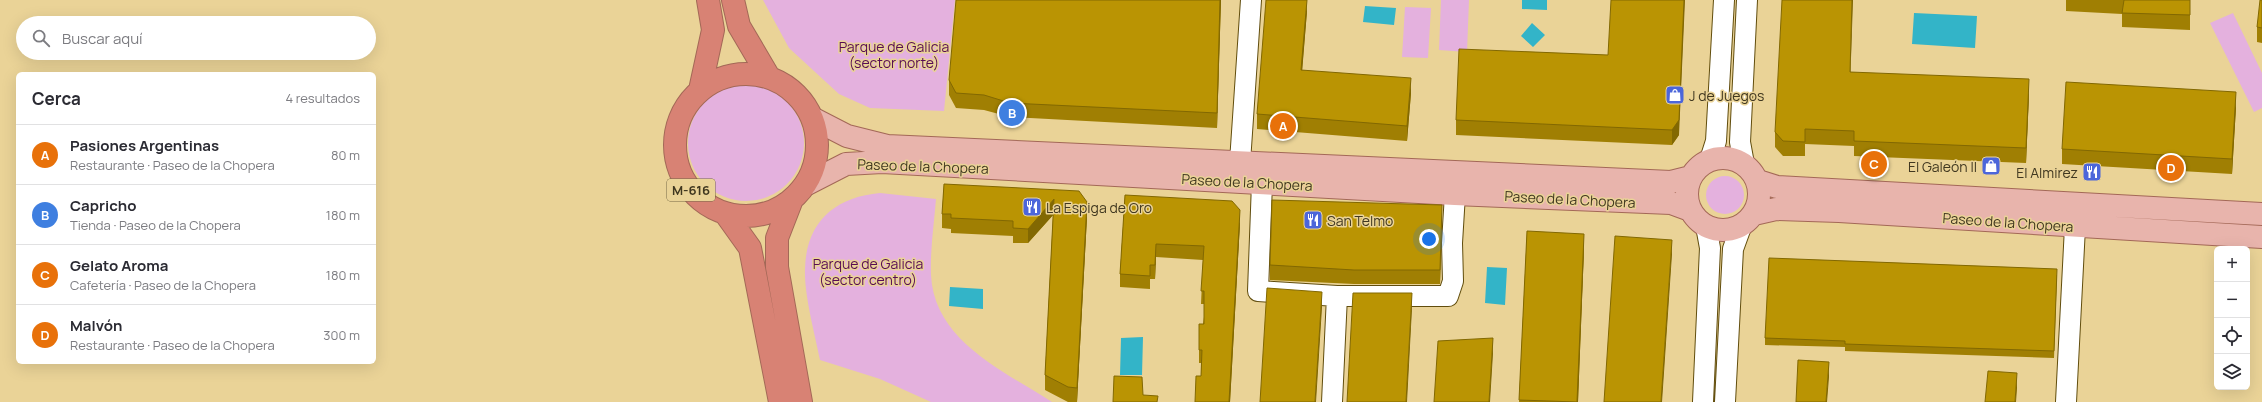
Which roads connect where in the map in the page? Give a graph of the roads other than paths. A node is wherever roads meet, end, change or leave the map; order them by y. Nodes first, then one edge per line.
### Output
1 (708, 0) edge
2 (733, 0) edge
3 (1251, 0) edge
4 (1724, 0) edge
5 (1746, 0) edge
6 (769, 77) junction
7 (700, 90) junction
8 (814, 119) junction
9 (1710, 160) junction
10 (1240, 162) junction
11 (1744, 164) junction
12 (1691, 177) junction
13 (1758, 180) junction
14 (1262, 183) junction
15 (807, 184) junction
16 (1455, 194) junction
17 (790, 202) junction
18 (1690, 210) junction
19 (725, 213) junction
20 (2262, 214) edge
21 (1748, 221) junction
22 (1706, 226) junction
23 (2075, 227) junction
24 (2262, 237) edge
25 (1337, 296) junction
26 (780, 402) edge
27 (801, 402) edge
28 (1332, 402) edge
29 (1703, 402) edge
30 (1725, 402) edge
31 (2066, 402) edge

1 - 7 highway, M-616
2 - 6 highway
3 - 10 street
4 - 9 street
5 - 11 street
6 - 7 highway, M-616
6 - 8 highway, M-616
7 - 19 highway, M-616
8 - 10 main road, Paseo de la Chopera
8 - 15 highway, M-616
9 - 11 main road
9 - 12 main road
10 - 12 main road, Paseo de la Chopera
11 - 13 main road
12 - 18 main road
13 - 20 main road, Paseo de la Chopera
13 - 21 main road
14 - 15 main road, Paseo de la Chopera
14 - 16 main road, Paseo de la Chopera
14 - 25 street
15 - 17 highway, M-616
16 - 18 main road, Paseo de la Chopera
16 - 25 street
17 - 19 highway, M-616
17 - 27 highway, M-616
18 - 22 main road
19 - 26 highway, M-616
21 - 22 main road
21 - 23 main road, Paseo de la Chopera
21 - 30 street
22 - 29 street
23 - 24 main road, Paseo de la Chopera
23 - 31 street
25 - 28 street

